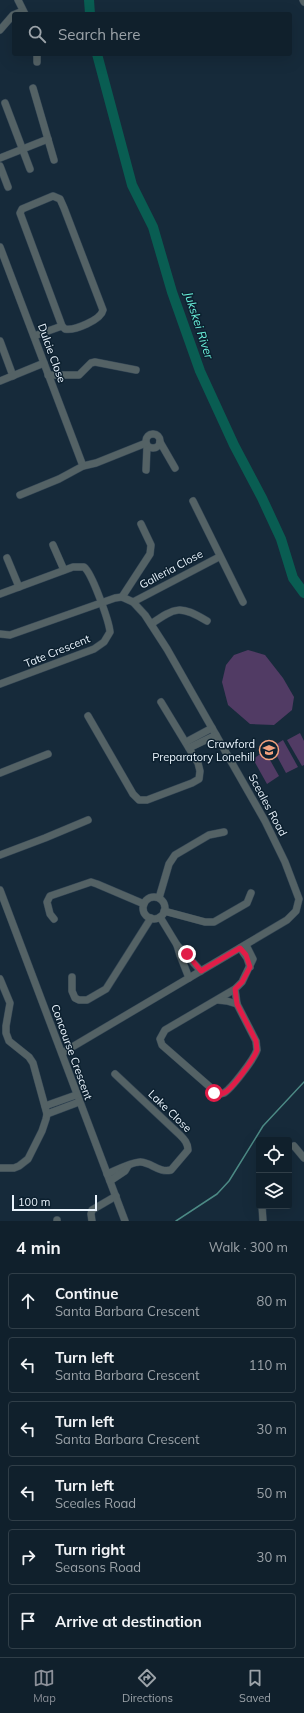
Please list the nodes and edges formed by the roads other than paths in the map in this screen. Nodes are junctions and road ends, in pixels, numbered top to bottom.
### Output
1 (18, 0) edge
2 (24, 12) edge
3 (12, 16) edge
4 (0, 30) edge
5 (33, 88) dead end
6 (5, 103) dead end
7 (48, 139) junction
8 (23, 149) junction
9 (0, 158) edge
10 (54, 160) dead end
11 (0, 166) edge
12 (30, 169) dead end
13 (8, 187) dead end
14 (0, 247) edge
15 (62, 326) junction
16 (34, 336) junction
17 (0, 341) edge
18 (44, 363) junction
19 (136, 370) dead end
20 (48, 375) junction
21 (13, 376) junction
22 (0, 381) edge
23 (160, 442) junction
24 (146, 445) junction
25 (83, 466) junction
26 (175, 468) dead end
27 (146, 470) dead end
28 (20, 495) dead end
29 (193, 501) dead end
30 (141, 524) dead end
31 (53, 545) dead end
32 (219, 557) junction
33 (7, 558) dead end
34 (64, 570) junction
35 (19, 587) junction
36 (0, 594) edge
37 (122, 597) junction
38 (133, 602) junction
39 (243, 602) dead end
40 (101, 603) junction
41 (207, 621) dead end
42 (151, 624) junction
43 (0, 634) edge
44 (0, 684) edge
45 (161, 702) dead end
46 (88, 716) dead end
47 (214, 732) junction
48 (187, 745) junction
49 (48, 754) dead end
50 (0, 773) edge
51 (88, 820) dead end
52 (224, 832) dead end
53 (0, 854) edge
54 (0, 890) edge
55 (251, 893) dead end
56 (159, 898) junction
57 (144, 904) junction
58 (162, 914) junction
59 (151, 918) junction
60 (54, 919) dead end
61 (177, 945) junction
62 (243, 947) junction
63 (201, 971) junction
64 (72, 977) dead end
65 (190, 978) junction
66 (0, 979) edge
67 (235, 989) junction
68 (218, 1000) junction
69 (237, 1004) junction
70 (62, 1053) junction
71 (115, 1074) dead end
72 (78, 1099) junction
73 (45, 1106) junction
74 (47, 1114) junction
75 (294, 1146) dead end
76 (304, 1158) edge
77 (0, 1168) edge
78 (108, 1177) junction
79 (116, 1196) junction
80 (262, 1209) edge
81 (92, 1221) edge
82 (125, 1221) edge
83 (263, 1221) edge

1 - 2 street
3 - 4 street
5 - 7 street
6 - 8 street
7 - 8 street
7 - 10 street
8 - 9 street
8 - 12 street
11 - 13 street
14 - 16 street, Dulcie Close
15 - 15 street
15 - 16 street
16 - 18 street, Dulcie Close
17 - 21 street
18 - 20 street, Dulcie Close
18 - 21 street
19 - 20 street
20 - 25 street, Dulcie Close
21 - 22 street
23 - 24 street
23 - 24 street
23 - 26 street
24 - 25 street
24 - 27 street
25 - 28 street
29 - 32 street, Galleria Close
30 - 37 street
31 - 34 street
32 - 38 street, Galleria Close
32 - 39 street, Galleria Close
33 - 35 street
34 - 35 street
34 - 40 street, Tate Crescent
35 - 36 street
37 - 38 street, Sceales Road
37 - 40 street
38 - 42 street, Sceales Road
40 - 43 street
40 - 44 street, Tate Crescent
41 - 42 street
42 - 47 street, Sceales Road
45 - 48 street
46 - 48 street
47 - 48 street
47 - 62 street, Sceales Road
49 - 50 street
51 - 53 street
52 - 56 street
54 - 70 street, Concourse Crescent
55 - 58 street
56 - 57 street
56 - 58 street
57 - 59 street
57 - 60 street
58 - 59 street
58 - 61 street
59 - 64 street
61 - 63 street
61 - 65 street
62 - 63 street, Sceales Road
62 - 67 street
63 - 65 street, Sceales Road
65 - 70 street, Sceales Road
66 - 73 street
67 - 68 street
67 - 69 street
68 - 69 street
68 - 69 street
70 - 72 street, Concourse Crescent
71 - 78 street, Lake Close
72 - 73 street
72 - 74 street
72 - 78 street, Concourse Crescent
73 - 74 street
74 - 77 street
75 - 76 street
78 - 79 street, Concourse Crescent
79 - 81 street
79 - 82 street, Concourse Crescent
80 - 83 street

